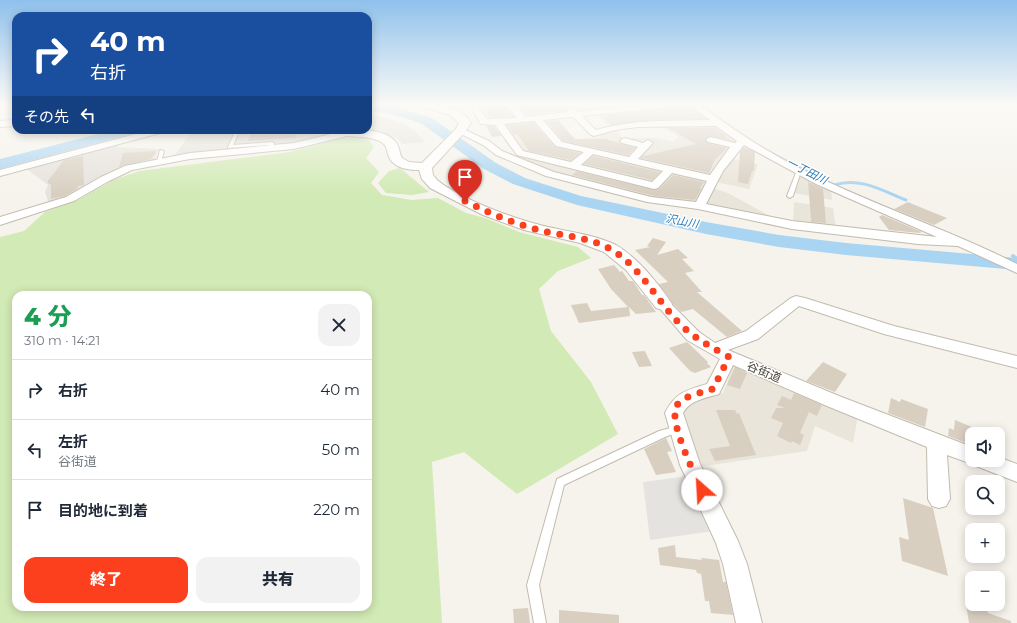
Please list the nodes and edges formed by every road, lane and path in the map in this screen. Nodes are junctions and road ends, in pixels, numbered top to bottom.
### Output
1 (146, 134) edge
2 (236, 134) edge
3 (338, 134) edge
4 (367, 134) edge
5 (456, 134) edge
6 (463, 134) edge
7 (505, 134) edge
8 (551, 134) edge
9 (731, 134) edge
10 (711, 140) dead end
11 (625, 141) dead end
12 (740, 143) junction
13 (271, 148) junction
14 (162, 150) dead end
15 (591, 151) junction
16 (517, 156) junction
17 (631, 160) junction
18 (159, 162) junction
19 (573, 166) junction
20 (425, 167) junction
21 (670, 169) junction
22 (799, 171) junction
23 (0, 173) edge
24 (713, 179) junction
25 (790, 196) dead end
26 (700, 206) junction
27 (0, 221) edge
28 (963, 242) junction
29 (1017, 269) edge
30 (663, 304) joint
31 (721, 353) junction
32 (1017, 362) edge
33 (678, 429) junction
34 (937, 442) junction
35 (965, 453) edge
36 (1001, 467) edge
37 (1017, 473) edge
38 (939, 499) dead end
39 (540, 623) edge
40 (749, 623) edge

1 - 23 street
2 - 13 lane
3 - 13 street
4 - 20 street
5 - 20 street
6 - 16 street
7 - 16 street
8 - 15 street
9 - 12 street
10 - 12 street
11 - 17 street
12 - 22 street
12 - 24 street
13 - 18 street
14 - 18 lane
15 - 17 street
15 - 19 street
16 - 19 street
16 - 26 street
17 - 21 street
18 - 27 street
19 - 21 street
20 - 30 street, 谷街道
21 - 24 street
22 - 25 lane
22 - 28 street
24 - 26 street
26 - 28 street
28 - 29 street
30 - 31 street, 谷街道
31 - 32 street
31 - 33 street
31 - 34 street, 谷街道
33 - 39 lane
33 - 40 street
34 - 35 street, 谷街道
34 - 38 street
36 - 37 street

